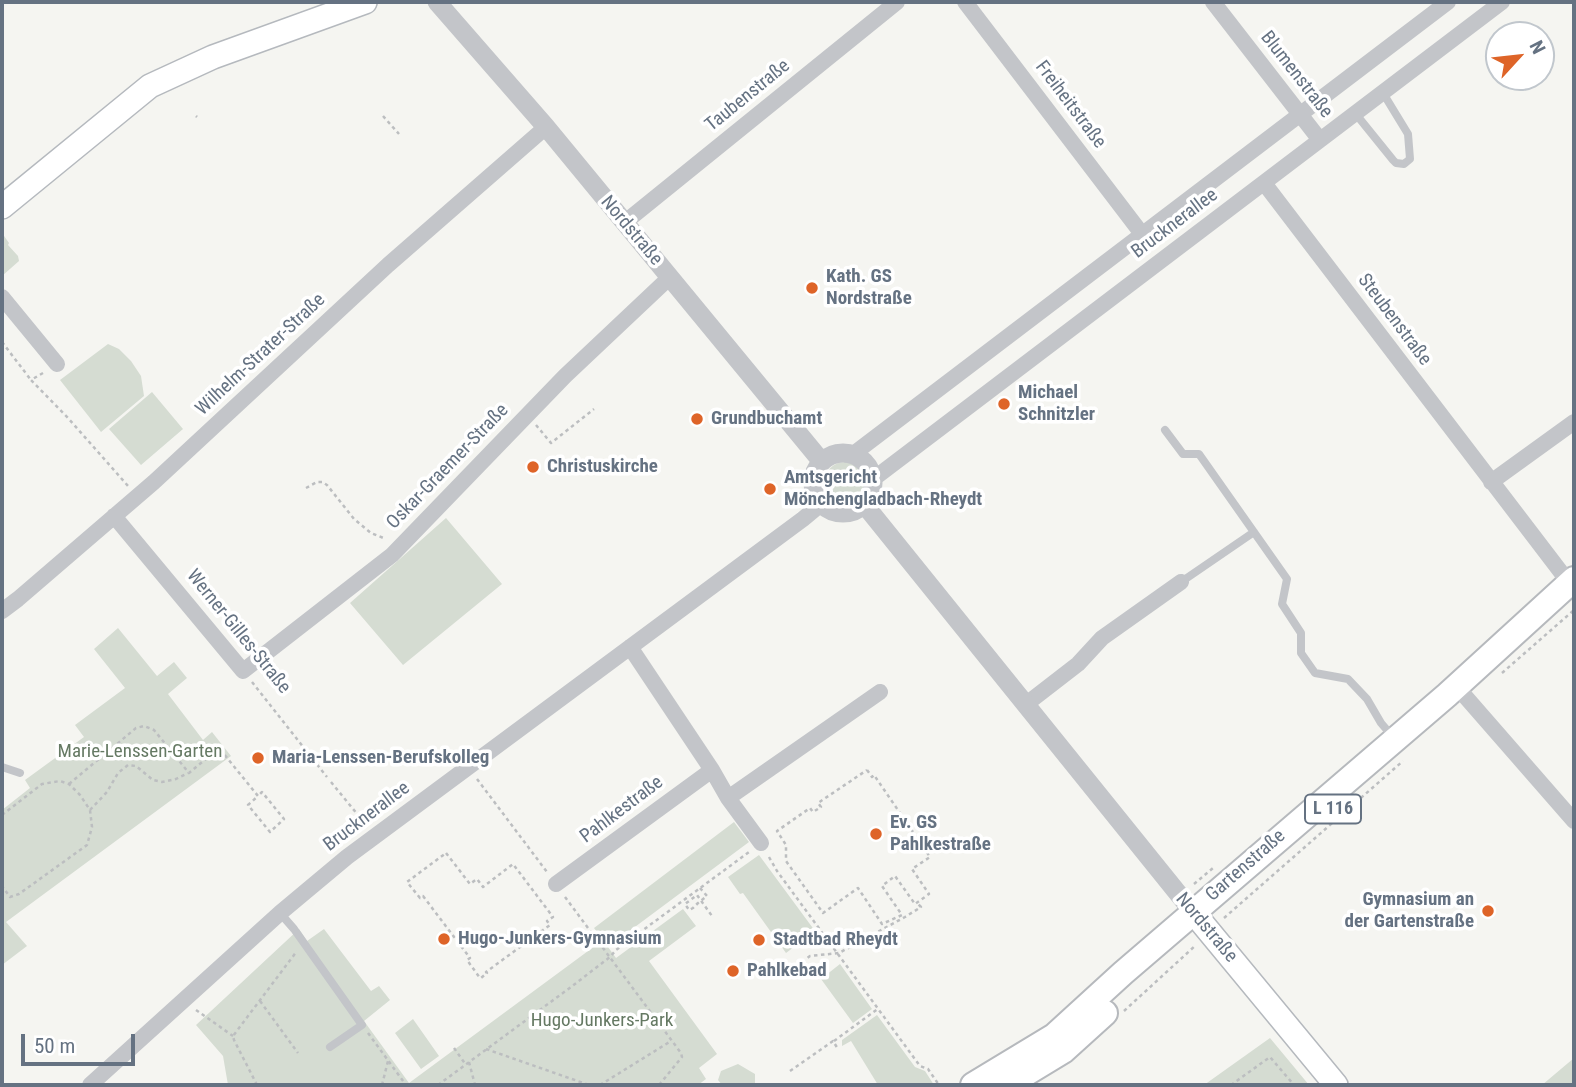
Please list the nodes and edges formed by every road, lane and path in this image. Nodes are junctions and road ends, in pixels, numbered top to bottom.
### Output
1 (365, 2) edge
2 (437, 2) edge
3 (897, 2) edge
4 (965, 2) edge
5 (1213, 2) edge
6 (1448, 2) edge
7 (1502, 2) edge
8 (1383, 93) junction
9 (1355, 113) junction
10 (1300, 114) junction
11 (383, 116) dead end
12 (546, 127) junction
13 (399, 134) dead end
14 (1320, 140) junction
15 (1264, 183) junction
16 (2, 207) edge
17 (624, 223) junction
18 (1142, 234) junction
19 (670, 277) junction
20 (2, 297) edge
21 (2, 342) edge
22 (57, 364) joint
23 (31, 380) junction
24 (594, 409) dead end
25 (528, 414) junction
26 (1574, 422) edge
27 (1165, 430) dead end
28 (852, 454) junction
29 (822, 462) junction
30 (873, 480) junction
31 (1491, 482) junction
32 (306, 488) dead end
33 (137, 497) junction
34 (821, 504) junction
35 (864, 504) junction
36 (114, 516) junction
37 (1254, 532) junction
38 (402, 545) junction
39 (1181, 582) joint
40 (1573, 587) edge
41 (1574, 610) edge
42 (2, 611) edge
43 (630, 647) junction
44 (243, 671) junction
45 (1500, 675) dead end
46 (880, 692) dead end
47 (1464, 695) junction
48 (1025, 705) junction
49 (1401, 749) junction
50 (2, 767) edge
51 (469, 768) junction
52 (712, 770) junction
53 (189, 773) junction
54 (20, 774) dead end
55 (327, 777) dead end
56 (331, 782) dead end
57 (69, 784) junction
58 (258, 796) junction
59 (728, 798) junction
60 (90, 810) junction
61 (2, 815) edge
62 (1574, 821) edge
63 (375, 836) junction
64 (761, 843) junction
65 (556, 884) junction
66 (2, 886) edge
67 (701, 888) junction
68 (538, 898) joint
69 (918, 902) junction
70 (280, 913) junction
71 (712, 916) dead end
72 (1202, 922) junction
73 (303, 942) junction
74 (839, 953) junction
75 (610, 957) junction
76 (802, 962) dead end
77 (184, 1000) junction
78 (260, 1001) junction
79 (879, 1008) junction
80 (1124, 1012) dead end
81 (362, 1024) junction
82 (233, 1036) junction
83 (672, 1041) junction
84 (833, 1041) junction
85 (330, 1047) dead end
86 (454, 1048) dead end
87 (486, 1049) junction
88 (838, 1049) dead end
89 (298, 1053) dead end
90 (388, 1060) junction
91 (467, 1063) junction
92 (790, 1071) dead end
93 (90, 1085) edge
94 (257, 1085) edge
95 (382, 1085) edge
96 (406, 1085) edge
97 (438, 1085) edge
98 (475, 1085) edge
99 (589, 1085) edge
100 (600, 1085) edge
101 (659, 1085) edge
102 (939, 1085) edge
103 (972, 1085) edge
104 (1007, 1085) edge
105 (1231, 1085) edge
106 (1294, 1085) edge
107 (1336, 1085) edge

1 - 16 main road
2 - 12 street, Nordstraße
3 - 17 street, Taubenstraße
4 - 18 street, Freiheitstraße
5 - 10 street, Blumenstraße
6 - 10 street, Brucknerallee
7 - 8 street, Brucknerallee
8 - 9 street, Brucknerallee
8 - 9 lane
9 - 14 street, Brucknerallee
10 - 14 street, Blumenstraße
10 - 18 street, Brucknerallee
11 - 13 path
12 - 17 street, Nordstraße
12 - 33 street, Wilhelm-Strater-Straße
14 - 15 street, Brucknerallee
15 - 30 street, Brucknerallee
15 - 31 street, Steubenstraße
17 - 19 street, Nordstraße
18 - 28 street, Brucknerallee
19 - 25 street, Oskar-Graemer-Straße
19 - 29 street, Nordstraße
20 - 22 street
21 - 23 path
22 - 23 path
23 - 33 path
24 - 25 path
25 - 38 street, Oskar-Graemer-Straße
26 - 31 street
27 - 37 lane
28 - 29 street
28 - 30 street
29 - 34 street
30 - 35 street
31 - 40 street, Steubenstraße
32 - 38 path
33 - 36 street, Wilhelm-Strater-Straße
34 - 35 street
34 - 43 street, Brucknerallee
35 - 48 street, Nordstraße
36 - 42 street, Wilhelm-Strater-Straße
36 - 44 street, Werner-Gilles-Straße
37 - 39 lane
37 - 49 lane
38 - 44 street, Oskar-Graemer-Straße
39 - 48 street
40 - 47 main road, Gartenstraße / L 116
40 - 49 main road, Gartenstraße / L 116
41 - 45 path
43 - 51 street, Brucknerallee
43 - 52 street
44 - 55 path, Werner-Gilles-Straße
46 - 59 street
47 - 62 street
47 - 72 main road, Gartenstraße / L 116
48 - 72 street, Nordstraße
49 - 72 main road, Gartenstraße / L 116
49 - 72 path
50 - 54 lane
51 - 63 street, Brucknerallee
51 - 65 path
52 - 59 street
52 - 65 street, Pahlkestraße
53 - 57 path
53 - 58 path
53 - 60 path
56 - 63 path
57 - 60 path
57 - 61 path
58 - 58 path
59 - 64 street
60 - 66 path
63 - 70 street, Brucknerallee
64 - 67 path
64 - 74 path
65 - 75 path
67 - 71 path
67 - 75 path
68 - 68 path
69 - 69 path
69 - 74 path
70 - 73 lane
70 - 77 street, Brucknerallee
72 - 80 path
72 - 103 main road, Gartenstraße / L 116
72 - 104 main road, Gartenstraße / L 116
72 - 107 main road, Nordstraße
73 - 78 path
73 - 81 lane
74 - 76 path
74 - 79 path
75 - 83 path
75 - 87 path
77 - 82 path
77 - 93 street, Brucknerallee
78 - 82 path
78 - 89 path
79 - 84 path
79 - 102 path
81 - 85 lane
81 - 90 path
82 - 94 path
83 - 100 path
83 - 101 path
84 - 88 path
84 - 92 path
86 - 91 path
87 - 91 path
87 - 99 path
90 - 95 path
90 - 96 path
91 - 97 path
91 - 98 path
105 - 106 path

